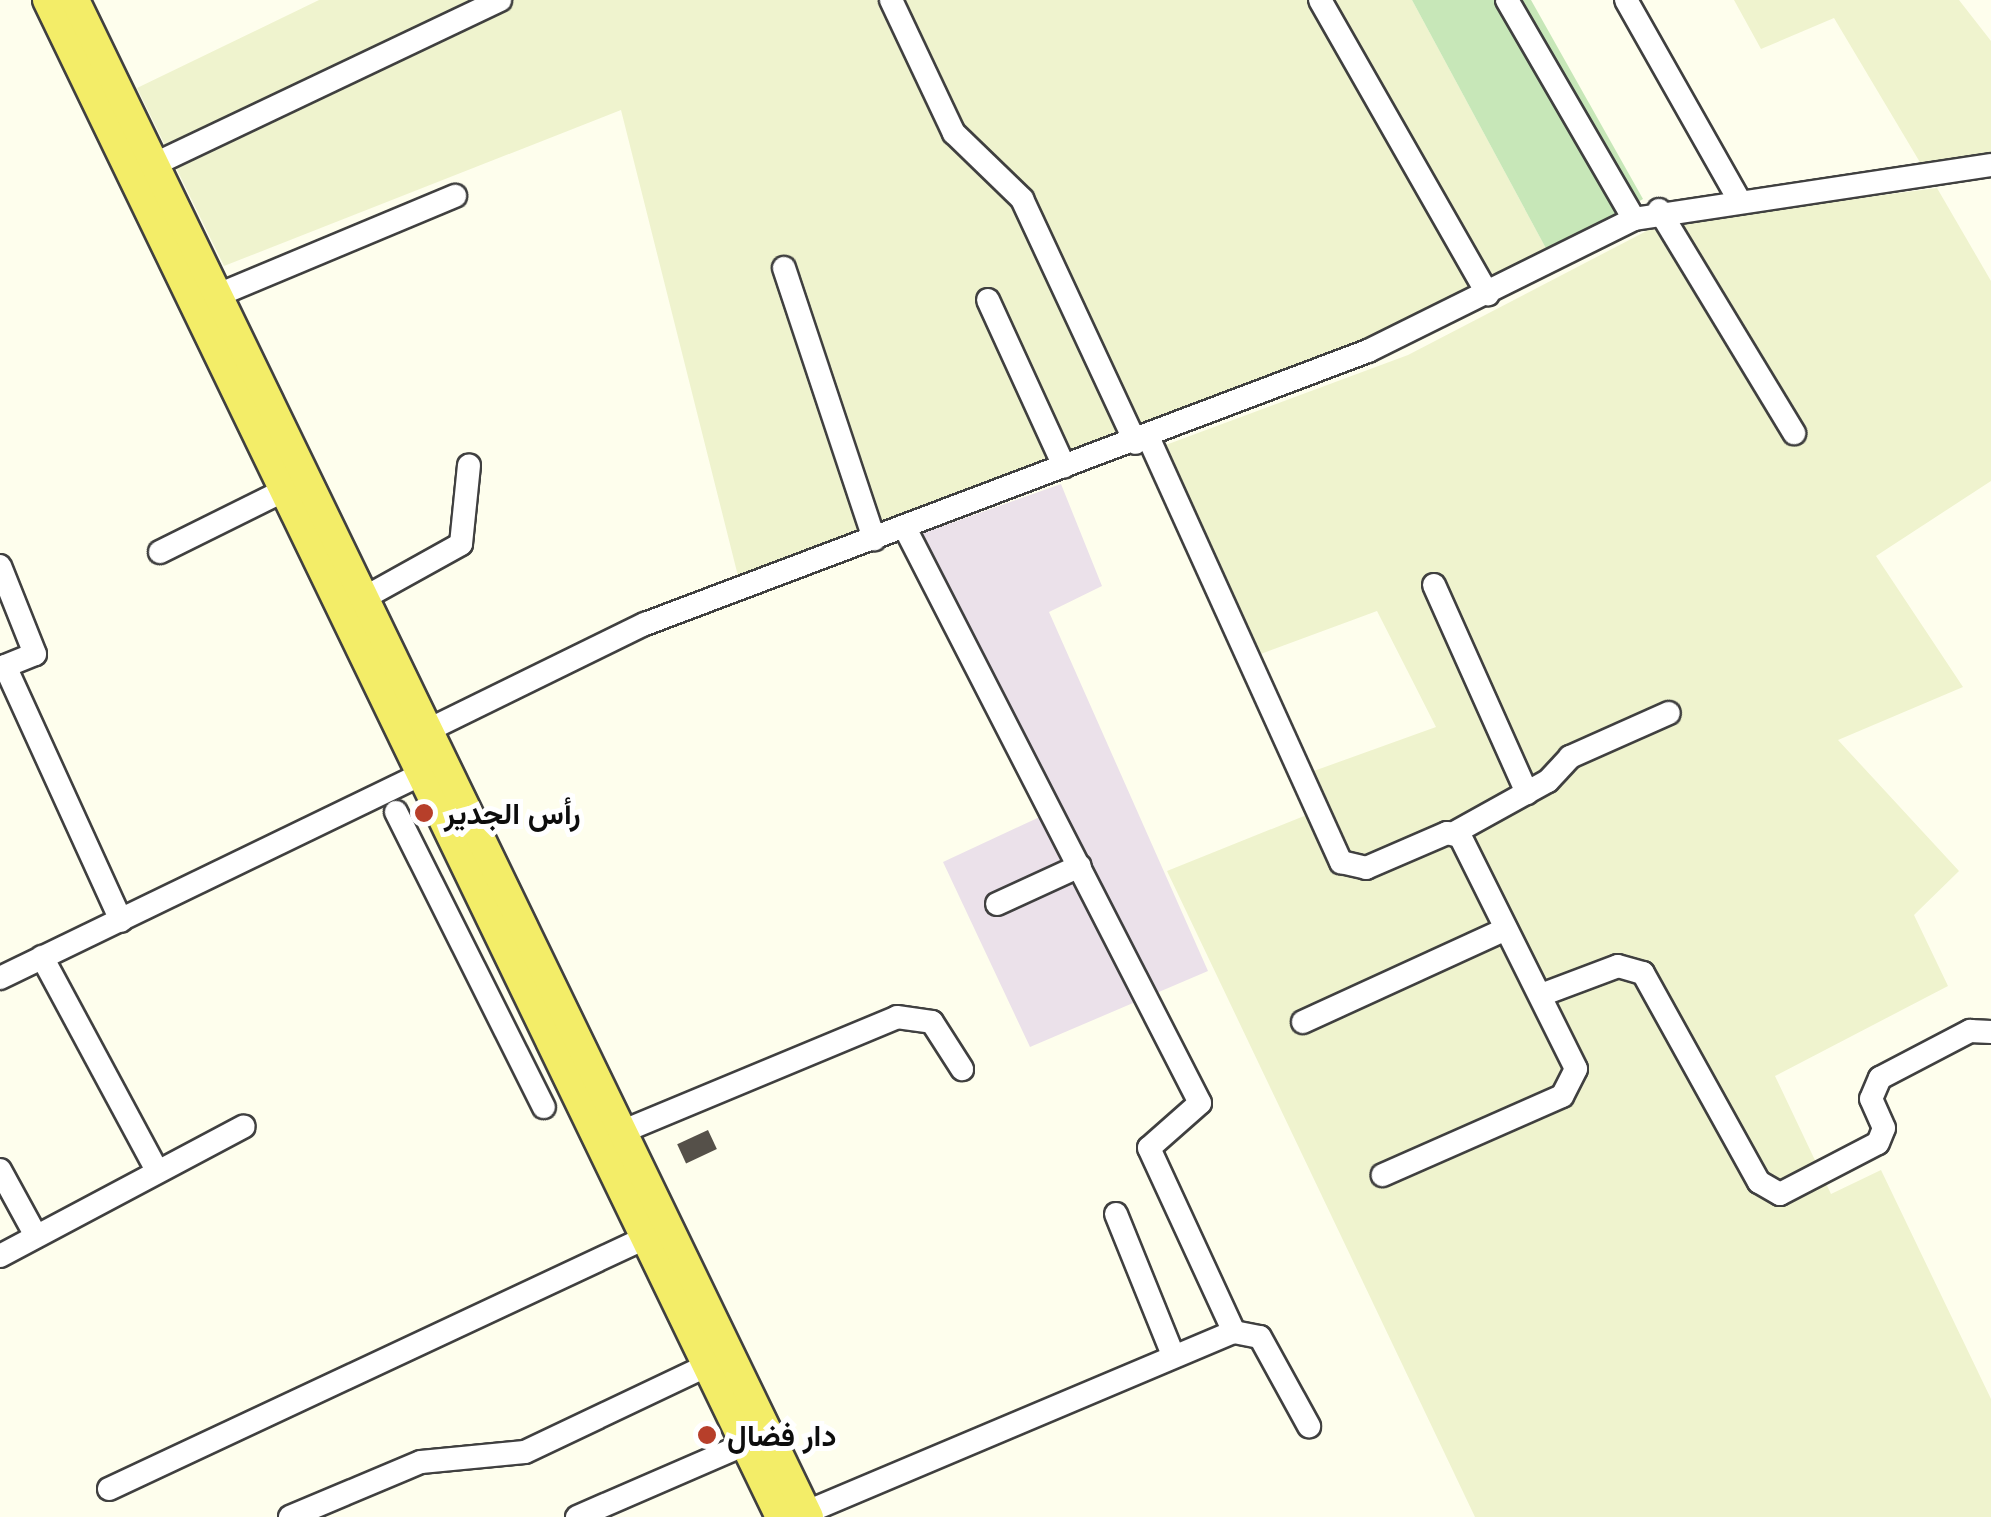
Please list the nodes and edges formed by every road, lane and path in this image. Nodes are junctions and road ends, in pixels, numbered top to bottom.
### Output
1 (47, 0) edge
2 (74, 0) edge
3 (500, 0) edge
4 (891, 0) edge
5 (1320, 0) edge
6 (1507, 0) edge
7 (1626, 0) edge
8 (155, 164) junction
9 (1991, 165) edge
10 (455, 196) dead end
11 (1738, 196) junction
12 (1659, 210) junction
13 (1634, 218) junction
14 (784, 268) dead end
15 (218, 294) junction
16 (1488, 294) junction
17 (988, 300) dead end
18 (1794, 433) dead end
19 (1143, 441) junction
20 (470, 464) dead end
21 (1064, 466) junction
22 (284, 490) junction
23 (905, 528) junction
24 (874, 539) junction
25 (160, 552) dead end
26 (0, 566) edge
27 (1434, 586) dead end
28 (364, 598) junction
29 (3, 667) edge
30 (1670, 712) dead end
31 (419, 734) junction
32 (436, 767) junction
33 (1527, 793) junction
34 (396, 812) dead end
35 (1454, 833) junction
36 (1080, 866) junction
37 (998, 904) dead end
38 (121, 922) junction
39 (1506, 930) junction
40 (42, 957) junction
41 (0, 978) edge
42 (1541, 995) junction
43 (1303, 1022) dead end
44 (1991, 1032) edge
45 (962, 1069) dead end
46 (544, 1107) dead end
47 (244, 1126) dead end
48 (619, 1133) junction
49 (156, 1169) junction
50 (0, 1170) edge
51 (1384, 1175) dead end
52 (1116, 1214) dead end
53 (36, 1236) junction
54 (644, 1238) junction
55 (0, 1256) edge
56 (1234, 1332) junction
57 (1174, 1355) junction
58 (708, 1365) junction
59 (1309, 1426) dead end
60 (746, 1444) junction
61 (109, 1489) dead end
62 (798, 1515) edge
63 (290, 1517) edge
64 (577, 1517) edge

1 - 22 main road
2 - 8 main road
3 - 8 street
4 - 19 street
5 - 16 street
6 - 13 street
7 - 11 street
8 - 15 main road
9 - 11 street
10 - 15 street
11 - 12 street
12 - 13 street
12 - 18 street
13 - 16 street
14 - 24 street
15 - 28 main road
16 - 19 street
17 - 21 street
19 - 21 street
19 - 35 street
20 - 28 street
21 - 23 street
22 - 25 street
22 - 31 main road
23 - 24 street
23 - 36 street
24 - 31 street
26 - 29 street
27 - 33 street
28 - 31 main road
29 - 38 street
30 - 33 street
31 - 32 main road
32 - 38 street
32 - 48 main road
32 - 54 main road
33 - 35 street
34 - 46 street
35 - 39 street
36 - 37 street
36 - 56 street
38 - 40 street
39 - 42 street
39 - 43 street
40 - 41 street
40 - 49 street
42 - 44 street
42 - 51 street
45 - 48 street
47 - 49 street
48 - 62 main road
49 - 53 street
50 - 53 street
52 - 57 street
53 - 55 street
54 - 58 main road
54 - 61 street
56 - 57 street
56 - 59 street
57 - 62 street
58 - 60 main road
58 - 63 street
60 - 62 main road
60 - 64 street

